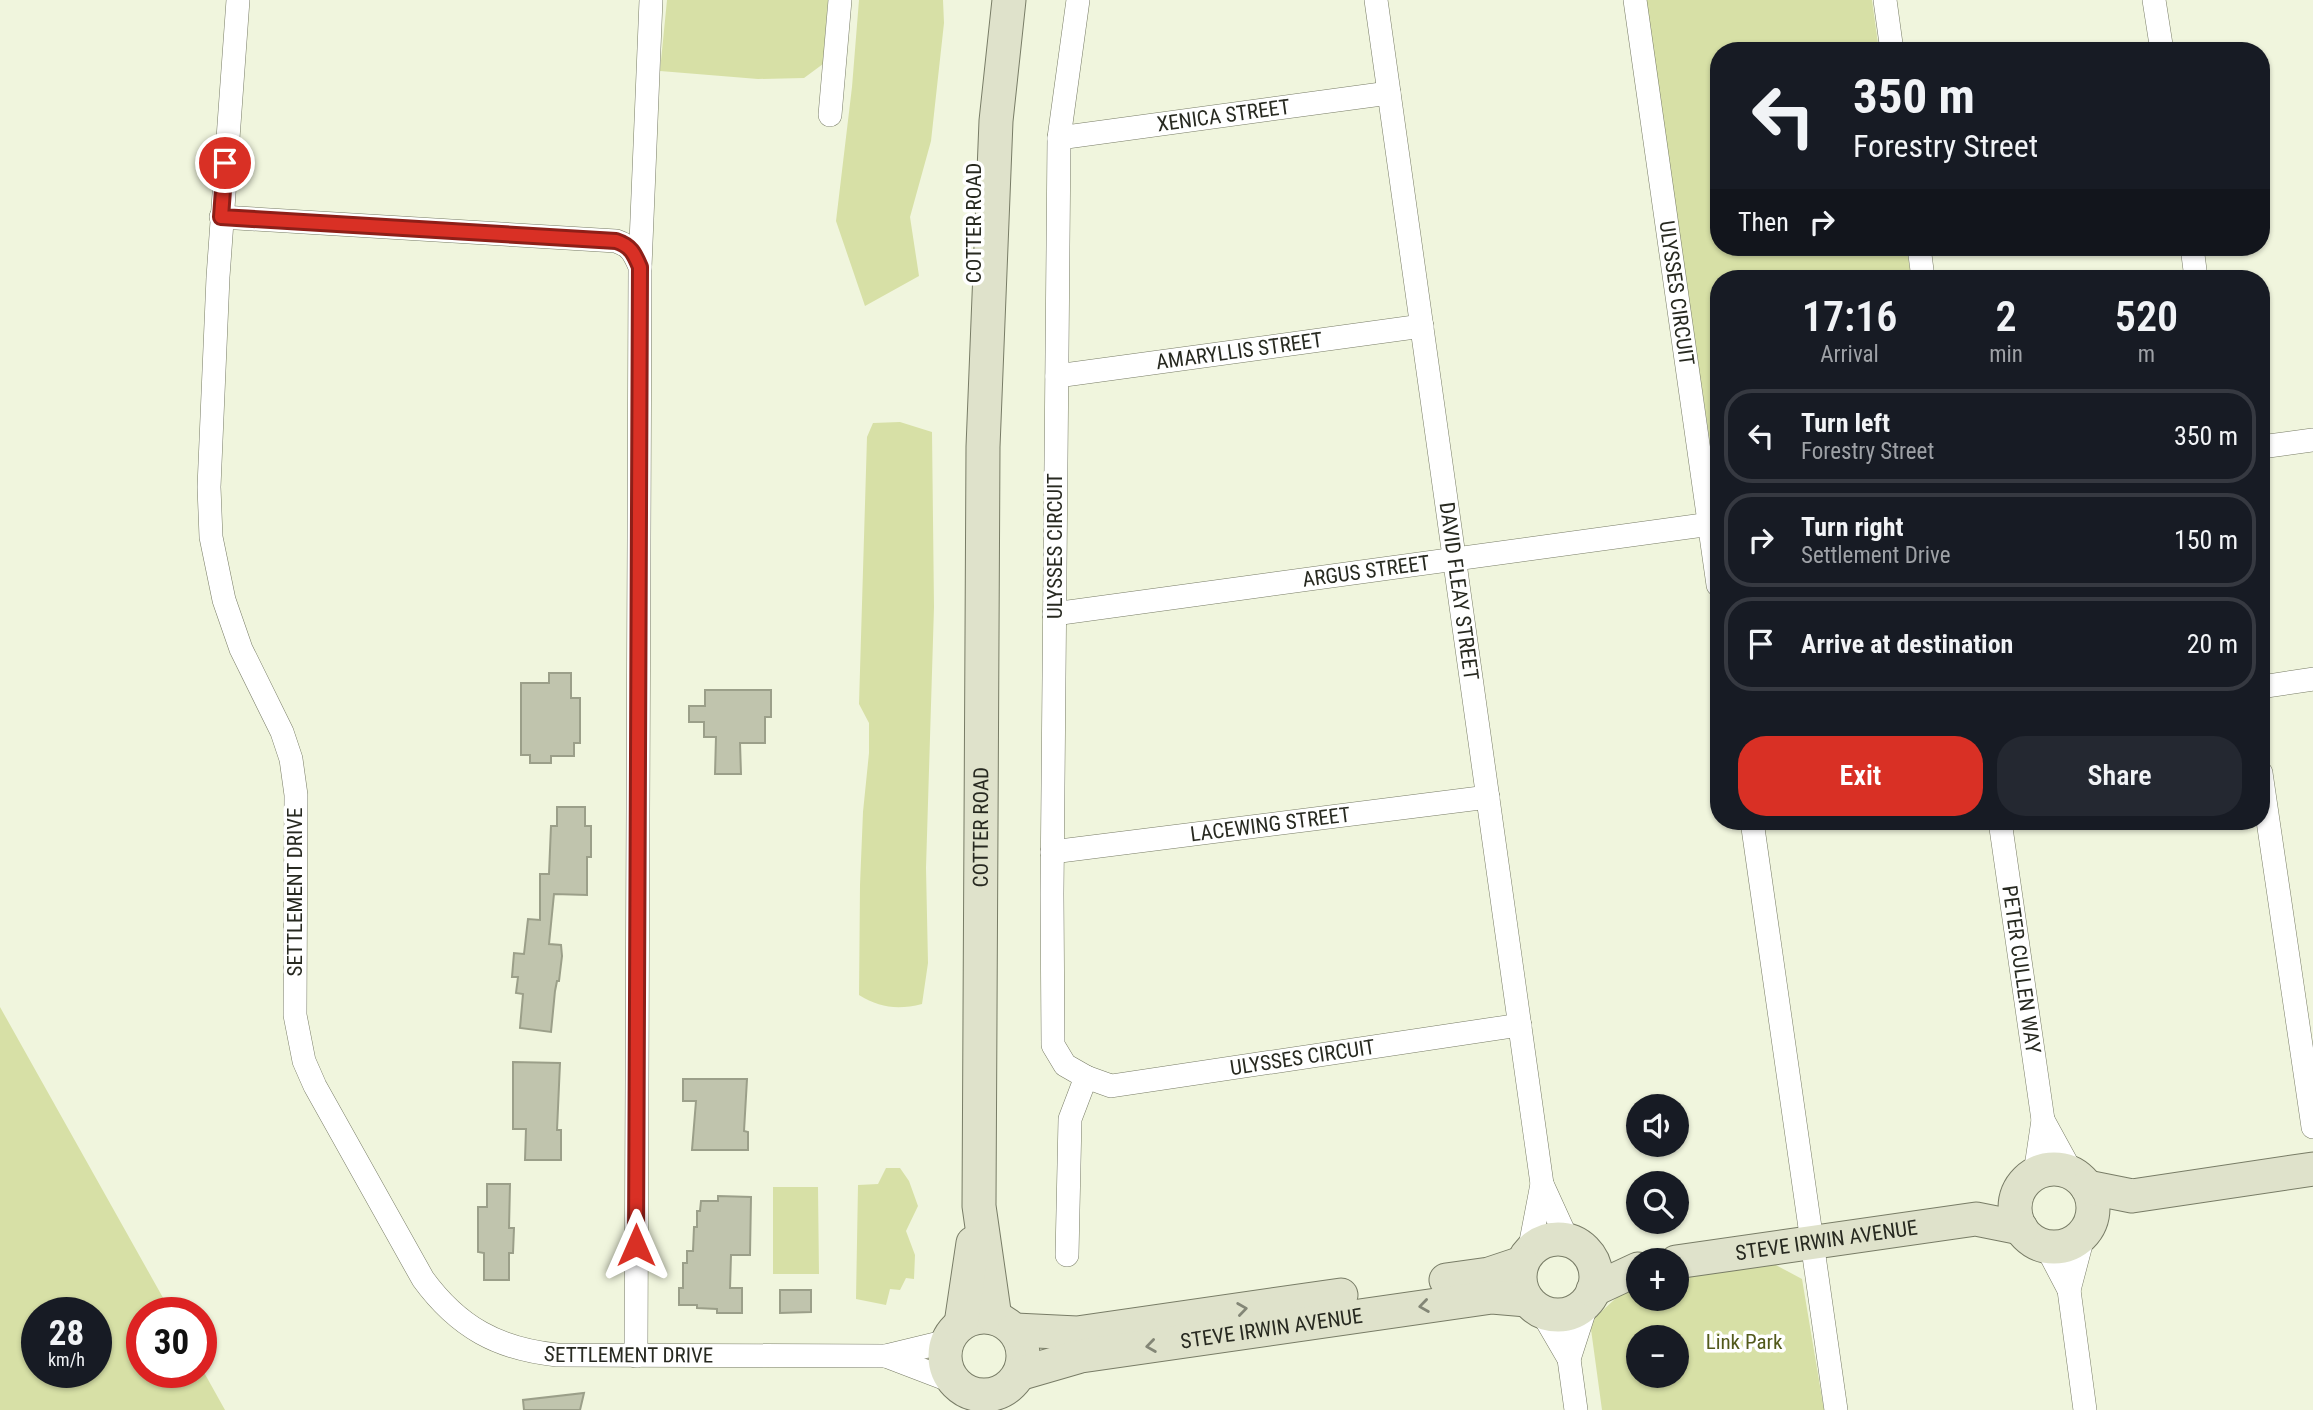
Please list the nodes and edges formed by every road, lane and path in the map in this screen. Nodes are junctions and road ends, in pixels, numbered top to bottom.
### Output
1 (238, 0) edge
2 (651, 0) edge
3 (840, 0) edge
4 (987, 0) edge
5 (1009, 0) edge
6 (1079, 0) edge
7 (1376, 0) edge
8 (1635, 0) edge
9 (1885, 0) edge
10 (2154, 0) edge
11 (1891, 42) edge
12 (2161, 42) edge
13 (1389, 93) junction
14 (830, 115) dead end
15 (1059, 138) junction
16 (221, 217) junction
17 (640, 267) junction
18 (1422, 326) junction
19 (1057, 376) junction
20 (2313, 440) edge
21 (2270, 446) edge
22 (983, 447) junction
23 (1710, 497) edge
24 (1710, 525) edge
25 (1455, 559) junction
26 (1054, 614) junction
27 (2313, 679) edge
28 (2270, 686) edge
29 (1488, 797) junction
30 (1753, 830) edge
31 (2001, 830) edge
32 (2269, 830) edge
33 (1052, 852) junction
34 (1520, 1025) junction
35 (1086, 1077) junction
36 (2043, 1120) junction
37 (2313, 1127) edge
38 (2313, 1169) edge
39 (2079, 1180) junction
40 (1542, 1184) junction
41 (2026, 1184) junction
42 (2132, 1196) junction
43 (979, 1206) junction
44 (1976, 1219) junction
45 (2087, 1228) junction
46 (2034, 1237) junction
47 (1812, 1242) junction
48 (1067, 1255) dead end
49 (1526, 1258) junction
50 (1689, 1260) edge
51 (1626, 1269) edge
52 (1585, 1273) junction
53 (2069, 1290) junction
54 (1534, 1305) junction
55 (1004, 1324) junction
56 (954, 1333) junction
57 (636, 1356) junction
58 (886, 1356) junction
59 (1569, 1359) junction
60 (988, 1393) edge
61 (1576, 1410) edge
62 (1836, 1410) edge
63 (2085, 1410) edge

1 - 16 street, SETTLEMENT DRIVE
2 - 17 street
3 - 14 street
4 - 22 street, COTTER ROAD
5 - 22 street, COTTER ROAD
6 - 15 street, ULYSSES CIRCUIT
7 - 13 street, DAVID FLEAY STREET
8 - 23 street, ULYSSES CIRCUIT
9 - 11 street
10 - 12 street
13 - 15 street, XENICA STREET
13 - 18 street, DAVID FLEAY STREET
15 - 19 street, ULYSSES CIRCUIT
16 - 17 street
16 - 57 street, SETTLEMENT DRIVE
17 - 57 street
18 - 19 street, AMARYLLIS STREET
18 - 25 street, DAVID FLEAY STREET
19 - 26 street, ULYSSES CIRCUIT
20 - 21 street
22 - 43 street, COTTER ROAD
24 - 25 street, ARGUS STREET
25 - 26 street, ARGUS STREET
25 - 29 street, DAVID FLEAY STREET
26 - 33 street, ULYSSES CIRCUIT
27 - 28 street
29 - 33 street, LACEWING STREET
29 - 34 street, DAVID FLEAY STREET
30 - 47 street
31 - 36 street, PETER CULLEN WAY
32 - 37 street
33 - 35 street, ULYSSES CIRCUIT
34 - 35 street, ULYSSES CIRCUIT
34 - 40 street, DAVID FLEAY STREET
35 - 48 street
36 - 39 street, PETER CULLEN WAY
36 - 41 street, PETER CULLEN WAY
38 - 42 street
39 - 41 street
39 - 42 street
39 - 45 street, PETER CULLEN WAY
40 - 49 street, DAVID FLEAY STREET
40 - 52 street, DAVID FLEAY STREET
41 - 44 street, STEVE IRWIN AVENUE
41 - 46 street, PETER CULLEN WAY
42 - 45 street
43 - 55 street, COTTER ROAD
43 - 56 street, COTTER ROAD
44 - 46 street, STEVE IRWIN AVENUE
44 - 47 street, STEVE IRWIN AVENUE
45 - 46 street
45 - 53 street, PETER CULLEN WAY
46 - 53 street, PETER CULLEN WAY
47 - 50 street, STEVE IRWIN AVENUE
47 - 62 street
49 - 52 street
49 - 54 street
55 -> 49 street, STEVE IRWIN AVENUE
51 - 52 street
52 - 54 street
52 - 59 street
53 - 63 street, PETER CULLEN WAY
54 - 59 street
54 -> 60 street, STEVE IRWIN AVENUE
55 - 56 street
55 - 60 street
56 - 58 street, SETTLEMENT DRIVE
56 - 60 street
57 - 58 street, SETTLEMENT DRIVE
58 - 60 street, SETTLEMENT DRIVE
59 - 61 street

